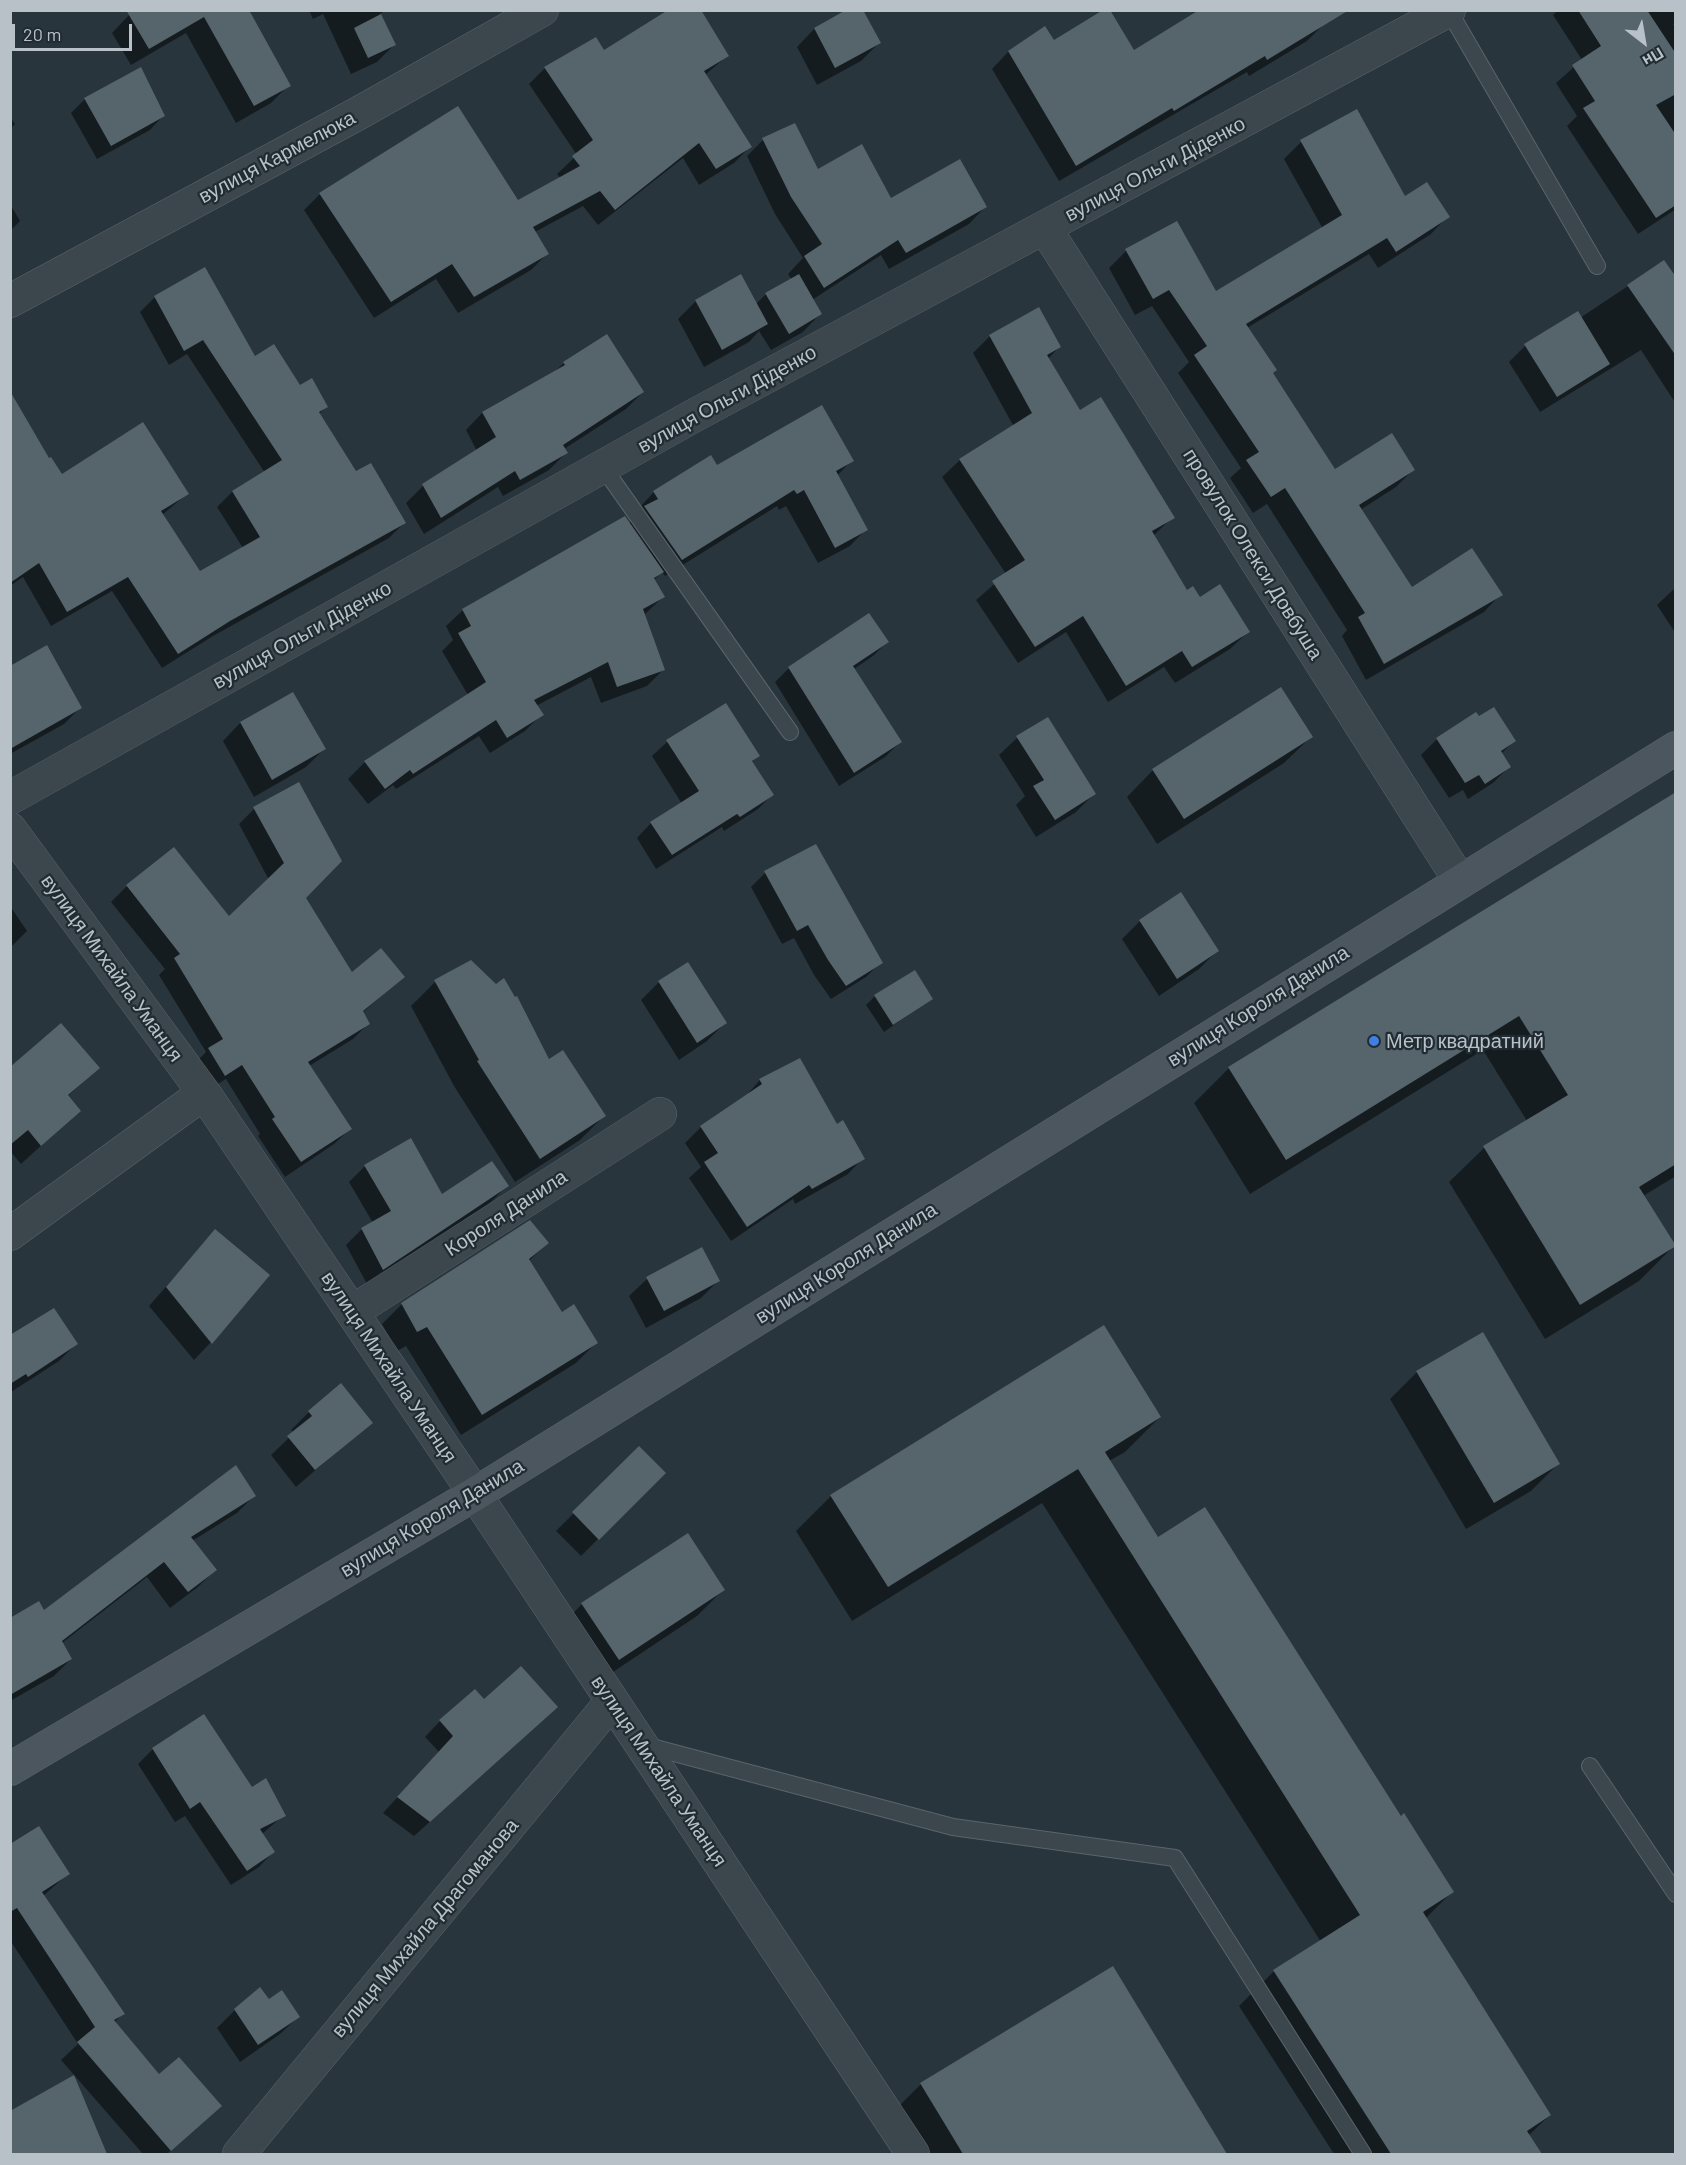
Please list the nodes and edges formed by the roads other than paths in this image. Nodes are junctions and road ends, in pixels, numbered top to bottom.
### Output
1 (542, 10) edge
2 (1449, 10) edge
3 (1045, 228) junction
4 (1597, 266) dead end
5 (10, 301) edge
6 (603, 467) junction
7 (790, 732) dead end
8 (1676, 747) edge
9 (10, 798) edge
10 (10, 829) edge
11 (1460, 881) junction
12 (204, 1093) junction
13 (660, 1114) dead end
14 (10, 1234) edge
15 (352, 1312) junction
16 (475, 1494) junction
17 (612, 1701) junction
18 (640, 1744) junction
19 (1590, 1766) dead end
20 (10, 1769) edge
21 (1676, 1894) edge
22 (239, 2154) edge
23 (913, 2154) edge
24 (1363, 2154) edge

1 - 5 street, вулиця Кармелюка
2 - 3 street, вулиця Ольги Діденко
2 - 4 lane
3 - 6 street, вулиця Ольги Діденко
3 - 11 street, провулок Олекси Довбуша
6 - 7 lane
6 - 9 street, вулиця Ольги Діденко
8 - 11 main road, вулиця Короля Данила
10 - 12 street, вулиця Михайла Уманця
11 - 16 main road, вулиця Короля Данила
12 - 14 street
12 - 15 street, вулиця Михайла Уманця
13 - 15 street, Короля Данила
15 - 16 street, вулиця Михайла Уманця
16 - 17 street, вулиця Михайла Уманця
16 - 20 main road, вулиця Короля Данила
17 - 18 street, вулиця Михайла Уманця
17 - 22 street, вулиця Михайла Драгоманова
18 - 23 street, вулиця Михайла Уманця
18 - 24 lane
19 - 21 lane

